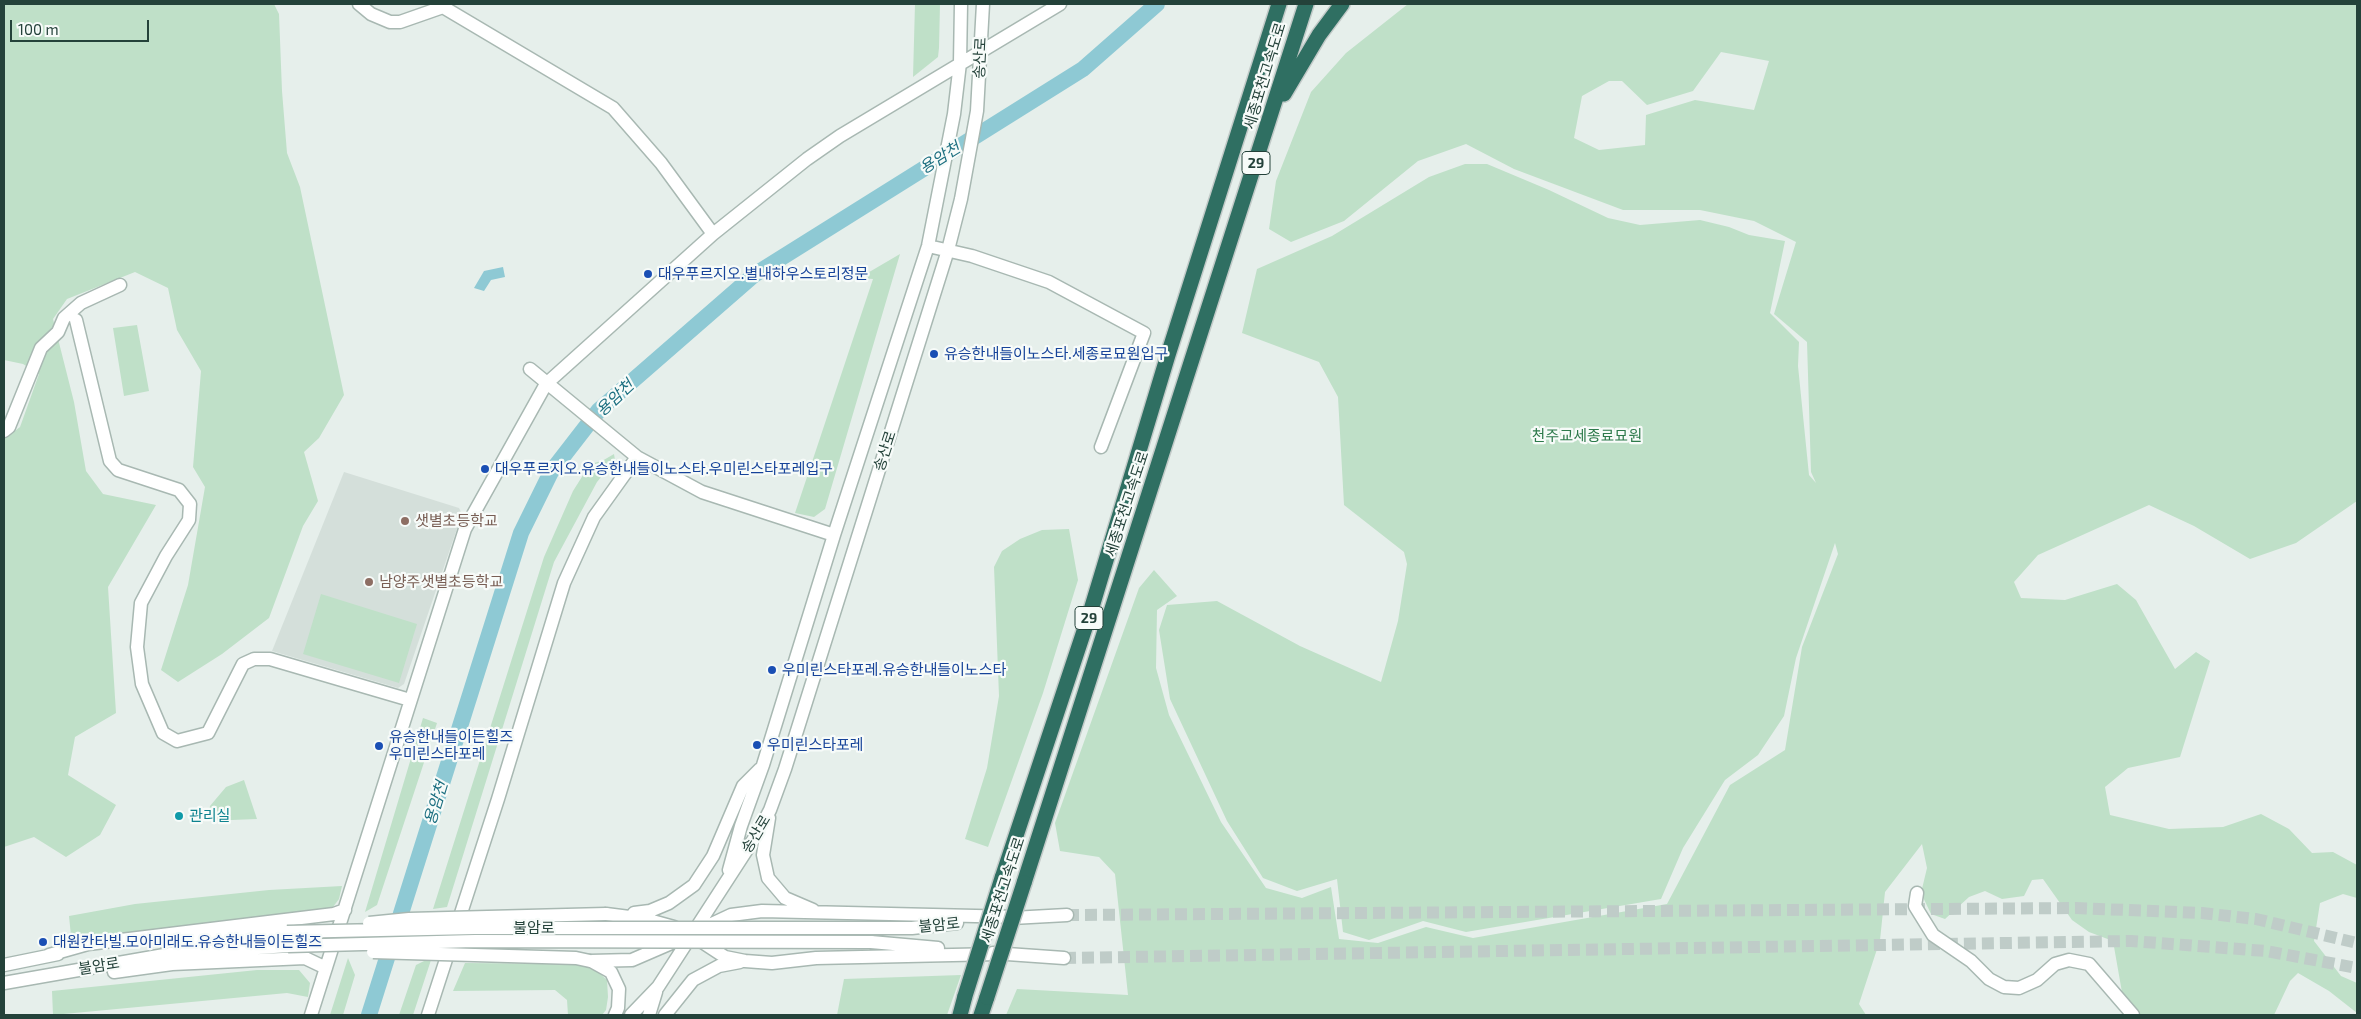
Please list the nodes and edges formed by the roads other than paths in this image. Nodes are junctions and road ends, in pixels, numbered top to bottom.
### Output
1 (359, 4) edge
2 (961, 4) edge
3 (983, 4) edge
4 (1060, 4) edge
5 (1279, 4) edge
6 (1306, 4) edge
7 (1342, 4) edge
8 (980, 50) junction
9 (960, 63) junction
10 (1271, 117) junction
11 (713, 234) junction
12 (928, 246) junction
13 (948, 250) junction
14 (120, 285) dead end
15 (76, 320) dead end
16 (530, 369) dead end
17 (546, 384) junction
18 (4, 431) edge
19 (1101, 447) dead end
20 (637, 457) junction
21 (834, 535) junction
22 (410, 700) junction
23 (763, 765) junction
24 (770, 810) junction
25 (727, 880) junction
26 (1917, 893) dead end
27 (345, 910) junction
28 (824, 914) junction
29 (624, 915) junction
30 (1067, 915) tunnel mouth
31 (1018, 917) junction
32 (287, 932) junction
33 (692, 934) junction
34 (288, 946) junction
35 (998, 954) junction
36 (50, 955) junction
37 (1064, 958) tunnel mouth
38 (590, 960) junction
39 (745, 961) junction
40 (4, 965) edge
41 (326, 968) junction
42 (52, 974) junction
43 (4, 983) edge
44 (658, 987) junction
45 (311, 1015) edge
46 (428, 1015) edge
47 (615, 1015) edge
48 (631, 1015) edge
49 (649, 1015) edge
50 (665, 1015) edge
51 (960, 1015) edge
52 (981, 1015) edge
53 (2133, 1015) edge

1 - 11 street
2 - 9 street, 송산로
3 - 8 street, 송산로
4 - 8 street
5 - 51 highway, 세종포천고속도로 / 29, bridge
6 - 10 highway, 세종포천고속도로 / 29
7 - 10 highway
8 - 9 street
8 - 13 street, 송산로
9 - 11 street
9 - 12 street, 송산로
10 - 52 highway, 세종포천고속도로 / 29, bridge
11 - 17 street
12 - 13 street
12 - 21 street, 송산로
13 - 19 street
13 - 24 street, 송산로
14 - 18 street
15 - 22 street
16 - 17 street
17 - 20 street
17 - 22 street
20 - 21 street
20 - 46 street
21 - 23 street, 송산로
22 - 27 street
23 - 25 street, 송산로
23 - 29 street
24 - 25 street, 송산로
24 - 28 street
25 - 33 street, 송산로
26 - 53 street
27 - 36 street
27 - 41 street
28 - 31 street
28 - 33 street
29 - 32 street, bridge
29 - 33 street
30 - 31 street, 불암로
31 - 32 street, 불암로, bridge
32 - 36 street, 불암로
33 - 38 street
33 - 39 street
33 - 44 street, 송산로
34 - 35 street, 불암로, bridge
34 - 38 street, bridge
34 - 42 street, 불암로
35 - 37 street, 불암로
35 - 39 street
36 - 40 street, 불암로
38 - 47 street
39 - 50 street
41 - 42 street
41 - 45 street
42 - 43 street, 불암로
44 - 48 street, 송산로
44 - 49 street, 송산로

